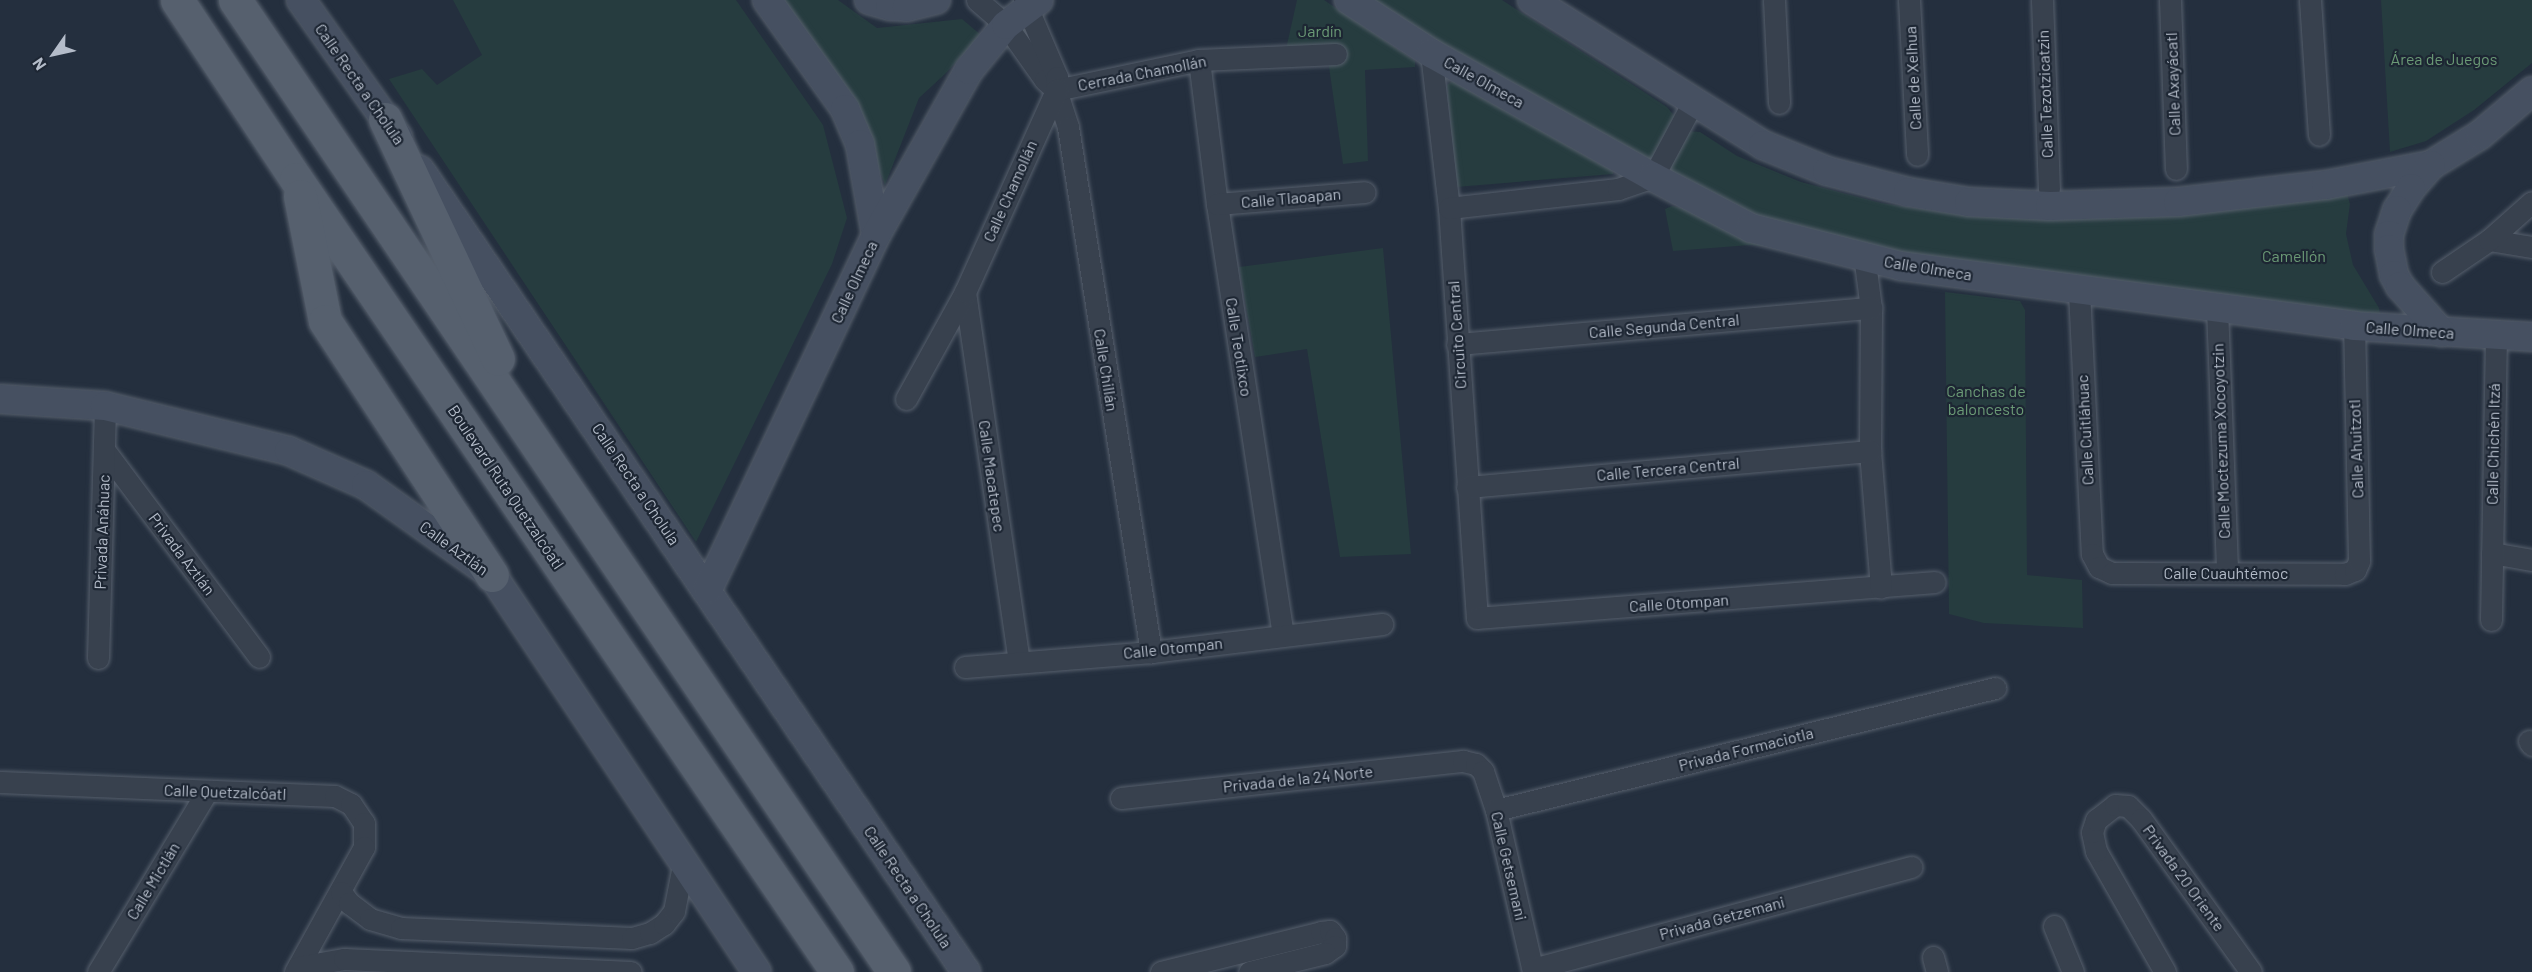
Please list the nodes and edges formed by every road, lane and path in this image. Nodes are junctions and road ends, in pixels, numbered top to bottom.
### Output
1 (177, 0) edge
2 (235, 0) edge
3 (302, 0) edge
4 (767, 0) edge
5 (868, 0) edge
6 (936, 0) edge
7 (977, 0) edge
8 (1348, 0) edge
9 (1532, 0) edge
10 (1774, 0) edge
11 (1909, 0) edge
12 (2042, 0) edge
13 (2170, 0) edge
14 (2310, 0) edge
15 (1024, 8) edge
16 (1431, 53) junction
17 (1336, 54) dead end
18 (1199, 60) junction
19 (1056, 90) junction
20 (2532, 91) edge
21 (1693, 102) junction
22 (1779, 103) dead end
23 (385, 119) junction
24 (2319, 135) dead end
25 (1917, 155) dead end
26 (2431, 165) junction
27 (2176, 169) dead end
28 (1653, 177) junction
29 (296, 179) junction
30 (2049, 189) dead end
31 (1365, 192) dead end
32 (2532, 202) edge
33 (1217, 204) junction
34 (1449, 208) junction
35 (876, 235) junction
36 (2489, 240) junction
37 (2532, 247) edge
38 (1864, 255) junction
39 (2442, 272) dead end
40 (2079, 291) junction
41 (965, 292) junction
42 (1871, 308) junction
43 (2217, 308) junction
44 (2354, 326) junction
45 (2441, 332) junction
46 (2496, 335) junction
47 (2532, 337) edge
48 (1456, 344) junction
49 (0, 399) edge
50 (906, 399) dead end
51 (105, 406) junction
52 (540, 450) junction
53 (1870, 451) junction
54 (105, 452) junction
55 (1467, 487) junction
56 (2492, 553) junction
57 (2532, 560) edge
58 (2099, 567) joint
59 (2355, 570) joint
60 (2227, 573) junction
61 (492, 575) junction
62 (1935, 582) dead end
63 (1881, 588) junction
64 (708, 589) junction
65 (1477, 618) joint
66 (2491, 620) dead end
67 (1382, 624) dead end
68 (1283, 634) junction
69 (1151, 652) junction
70 (260, 657) dead end
71 (98, 658) dead end
72 (1019, 661) junction
73 (965, 667) dead end
74 (1995, 688) dead end
75 (1476, 764) joint
76 (3, 787) edge
77 (207, 791) junction
78 (1121, 798) dead end
79 (1496, 810) junction
80 (684, 860) junction
81 (1911, 867) dead end
82 (341, 892) junction
83 (2054, 926) dead end
84 (414, 930) junction
85 (412, 963) junction
86 (297, 970) edge
87 (1533, 970) edge
88 (98, 972) edge
89 (631, 972) edge
90 (757, 972) edge
91 (837, 972) edge
92 (894, 972) edge
93 (966, 972) edge
94 (1161, 972) edge
95 (1249, 972) edge
96 (2073, 972) edge
97 (2165, 972) edge
98 (2251, 972) edge

1 - 29 main road, Boulevard Ruta Quetzalcóatl
2 - 52 main road
3 - 23 street, Calle Recta a Cholula
4 - 35 street
5 - 6 street
7 - 15 street, Calle Chillán
8 - 16 street, Calle Olmeca
9 - 21 street
10 - 22 street
11 - 25 street, Calle de Xelhua
12 - 30 street, Calle Tezotzicatzin
13 - 27 street, Calle Axayácatl
14 - 24 street
15 - 19 street, Calle Chillán
15 - 35 street, Calle Olmeca
16 - 28 street, Calle Olmeca
16 - 34 street, Circuito Central
17 - 18 street, Cerrada Chamollán
18 - 19 street, Cerrada Chamollán
18 - 33 street, Calle Teotlixco
19 - 41 street, Calle Chamollán
19 - 69 street, Calle Chillán
20 - 26 street
21 - 26 street
21 - 28 street
23 - 52 main road
23 - 64 street, Calle Recta a Cholula
26 - 45 street
28 - 34 street
28 - 38 street, Calle Olmeca
29 - 61 main road
29 - 91 main road, Boulevard Ruta Quetzalcóatl
31 - 33 street, Calle Tlaoapan
32 - 36 street
33 - 68 street, Calle Teotlixco
34 - 48 street, Circuito Central
35 - 64 street, Calle Olmeca
36 - 37 street
36 - 39 street
38 - 40 street, Calle Olmeca
38 - 42 street
40 - 43 street, Calle Olmeca
40 - 58 street, Calle Cuitláhuac
41 - 50 street, Calle Chamollán
41 - 72 street, Calle Macatepec
42 - 48 street, Calle Segunda Central
42 - 53 street
43 - 44 street, Calle Olmeca
43 - 60 street, Calle Moctezuma Xocoyotzin
44 - 45 street, Calle Olmeca
44 - 59 street, Calle Ahuitzotl
45 - 46 street, Calle Olmeca
46 - 47 street, Calle Olmeca
46 - 56 street, Calle Chichén Itzá
48 - 55 street, Circuito Central
49 - 51 street, Calle Aztlán
51 - 54 street, Privada Anáhuac
51 - 61 street, Calle Aztlán
52 - 92 main road
53 - 55 street, Calle Tercera Central
53 - 63 street
54 - 70 street, Privada Aztlán
54 - 71 street, Privada Anáhuac
55 - 65 street, Circuito Central
56 - 57 street
56 - 66 street, Calle Chichén Itzá
58 - 60 street, Calle Cuauhtémoc
59 - 60 street, Calle Cuauhtémoc
61 - 80 street, Calle Aztlán
62 - 63 street, Calle Otompan
63 - 65 street, Calle Otompan
64 - 93 street, Calle Recta a Cholula
67 - 68 street, Calle Otompan
68 - 69 street, Calle Otompan
69 - 72 street, Calle Otompan
72 - 73 street, Calle Otompan
74 - 79 street, Privada Formaciotla
75 - 78 street, Privada de la 24 Norte
75 - 79 street, Calle Getsemani
76 - 77 street, Calle Quetzalcóatl
77 - 82 street, Calle Quetzalcóatl
77 - 88 street, Calle Mictlán
79 - 87 street, Calle Getsemani
80 - 84 street
80 - 90 street, Calle Aztlán
81 - 87 street, Privada Getzemani
82 - 84 street
82 - 86 street, Calle Quetzalcóatl
83 - 96 street
84 - 85 street
85 - 86 street, Calle Quetzalcóatl
85 - 89 street, Calle Quetzalcóatl
94 - 95 street
97 - 98 street, Privada 20 Oriente

